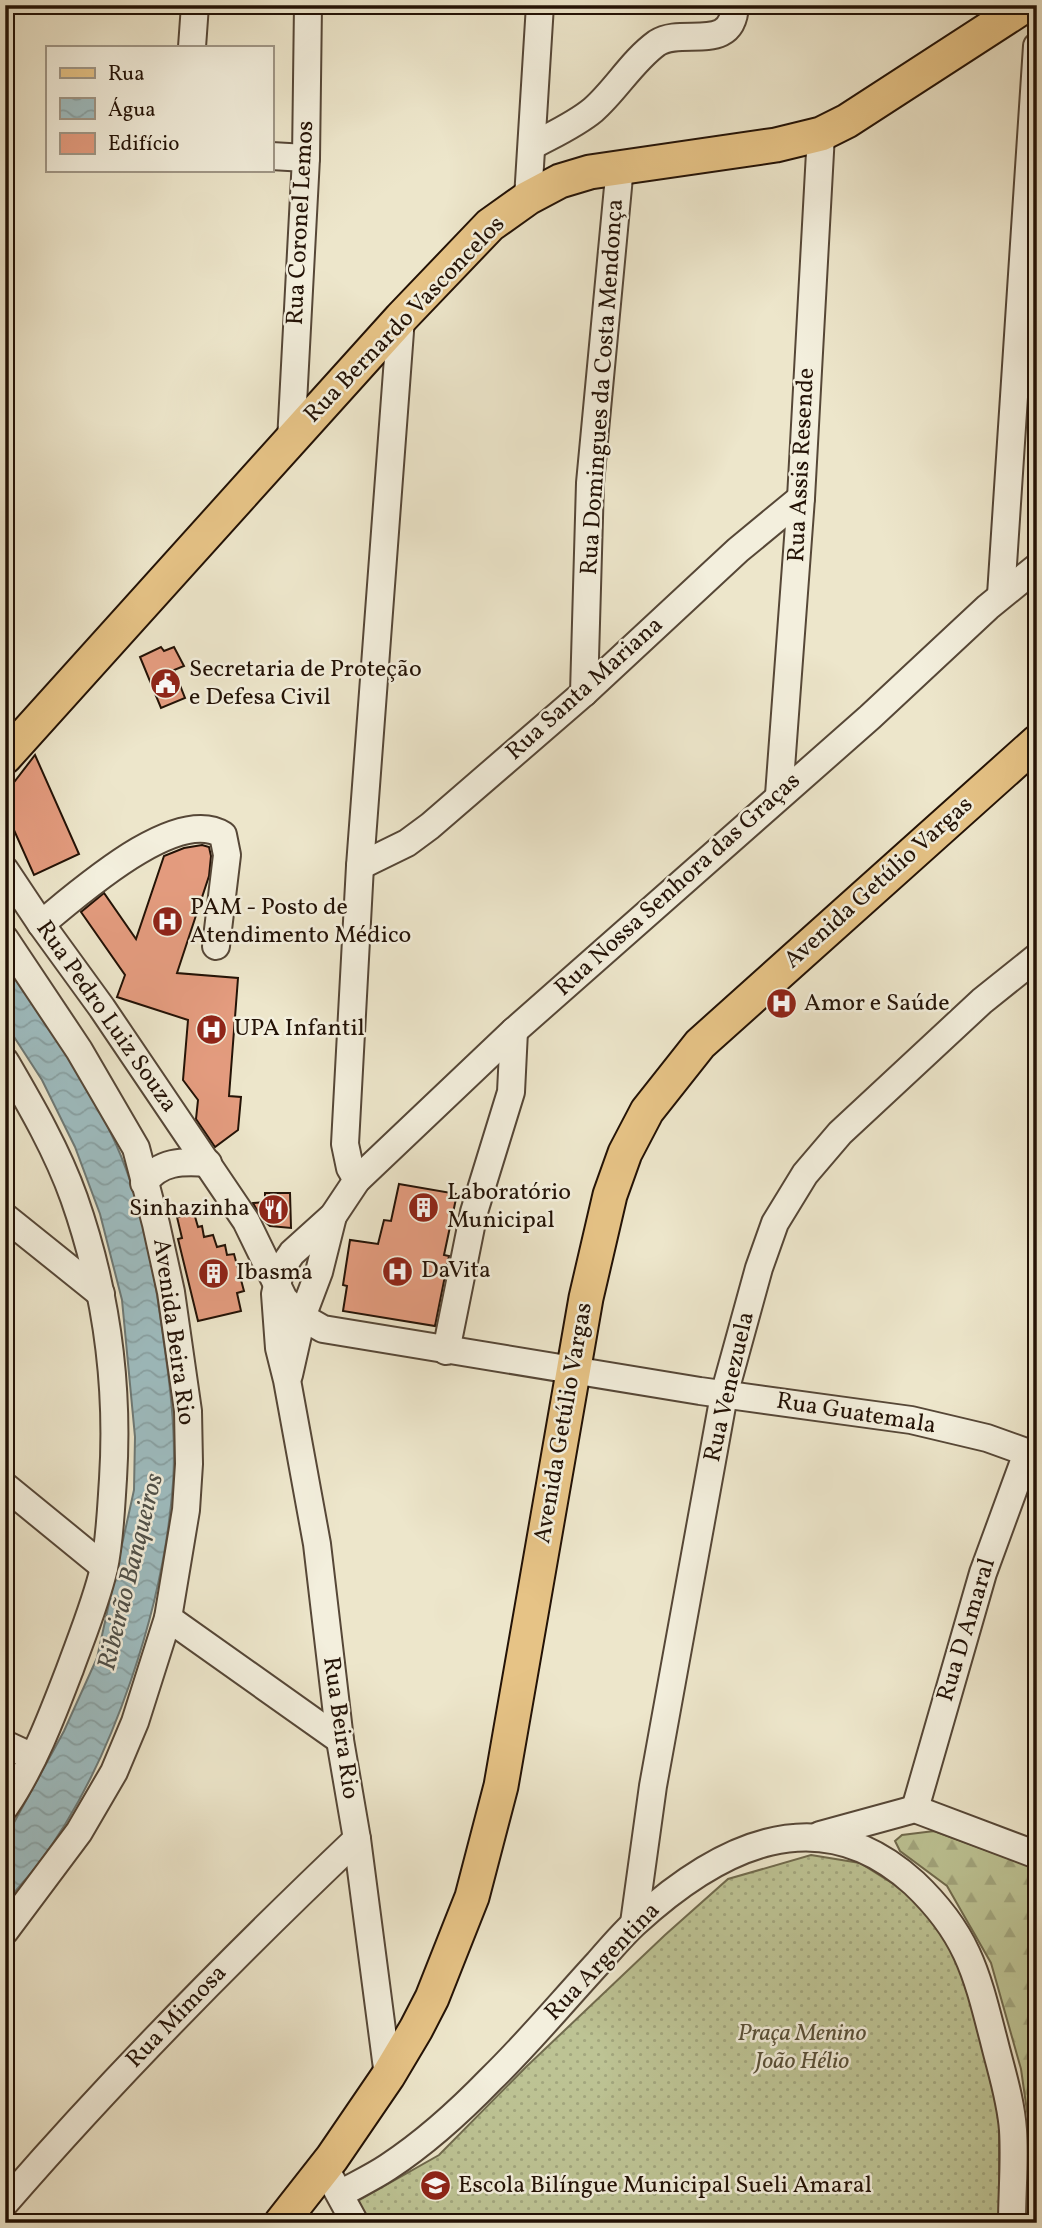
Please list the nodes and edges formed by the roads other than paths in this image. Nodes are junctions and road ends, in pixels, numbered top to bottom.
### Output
1 (195, 5) edge
2 (308, 5) edge
3 (540, 5) edge
4 (735, 5) edge
5 (1026, 5) edge
6 (192, 46) edge
7 (1037, 46) edge
8 (821, 134) junction
9 (531, 146) junction
10 (273, 156) edge
11 (306, 158) junction
12 (620, 166) junction
13 (528, 198) junction
14 (401, 317) junction
15 (291, 440) junction
16 (802, 498) junction
17 (1037, 567) edge
18 (1001, 596) junction
19 (584, 692) junction
20 (1037, 742) edge
21 (5, 757) edge
22 (779, 795) junction
23 (360, 866) junction
24 (5, 870) edge
25 (41, 924) junction
26 (5, 939) edge
27 (216, 946) dead end
28 (1037, 957) edge
29 (514, 1031) junction
30 (5, 1061) edge
31 (187, 1135) junction
32 (136, 1147) junction
33 (208, 1163) junction
34 (357, 1180) junction
35 (144, 1183) junction
36 (332, 1216) junction
37 (5, 1217) edge
38 (246, 1221) junction
39 (292, 1252) junction
40 (315, 1281) junction
41 (276, 1282) junction
42 (101, 1294) junction
43 (302, 1317) junction
44 (446, 1351) junction
45 (572, 1370) junction
46 (288, 1380) junction
47 (724, 1395) junction
48 (1032, 1454) edge
49 (5, 1486) edge
50 (104, 1567) junction
51 (168, 1618) junction
52 (340, 1740) junction
53 (5, 1744) edge
54 (33, 1757) junction
55 (8, 1795) edge
56 (915, 1809) junction
57 (816, 1837) junction
58 (357, 1839) junction
59 (1037, 1855) edge
60 (634, 1923) junction
61 (5, 1931) edge
62 (388, 2076) junction
63 (332, 2181) junction
64 (5, 2203) edge
65 (281, 2223) edge
66 (355, 2223) edge
67 (1012, 2223) edge

1 - 6 street
2 - 11 street, Rua Coronel Lemos
3 - 9 street
4 - 9 street
5 - 8 main road, Rua Bernardo Vasconcelos
7 - 18 street
8 - 12 main road, Rua Bernardo Vasconcelos
8 - 16 street, Rua Assis Resende
9 - 13 street
10 - 11 street
11 - 15 street, Rua Coronel Lemos
12 - 13 main road, Rua Bernardo Vasconcelos
12 - 19 street, Rua Domingues da Costa Mendonça
13 - 14 main road, Rua Bernardo Vasconcelos
14 - 15 main road, Rua Bernardo Vasconcelos
14 - 23 street
15 - 21 main road, Rua Bernardo Vasconcelos
16 - 19 street, Rua Santa Mariana
16 - 22 street, Rua Assis Resende
17 - 18 street, Rua Nossa Senhora das Graças
18 - 22 street, Rua Nossa Senhora das Graças
19 - 23 street, Rua Santa Mariana
20 - 45 main road, Avenida Getúlio Vargas
22 - 29 street, Rua Nossa Senhora das Graças
23 - 34 street
24 - 25 street, Rua Pedro Luiz Souza
25 - 27 street
25 - 31 street, Rua Pedro Luiz Souza
26 - 32 street, Avenida Beira Rio
28 - 47 street, Rua Venezuela
29 - 34 street, Rua Nossa Senhora das Graças
29 - 44 street
30 - 42 street
31 - 32 street
31 - 33 street, Rua Pedro Luiz Souza
32 - 35 street, Avenida Beira Rio
33 - 35 street
33 - 38 street, Rua Beira Rio
34 - 36 street, Rua Nossa Senhora das Graças
35 - 51 street, Avenida Beira Rio
36 - 39 street, Rua Nossa Senhora das Graças
36 - 40 street, Rua Nossa Senhora das Graças
37 - 42 street
38 - 39 street, Rua Beira Rio
38 - 41 street, Rua Beira Rio
39 - 40 street, Rua Beira Rio
39 - 41 street, Rua Beira Rio
40 - 41 street
40 - 43 street, Rua Beira Rio
41 - 43 street, Rua Beira Rio
41 - 46 street, Rua Beira Rio
42 - 50 street
43 - 44 street, Rua Guatemala
43 - 46 street, Rua Beira Rio
44 - 45 street, Rua Guatemala
45 - 47 street, Rua Guatemala
45 - 62 main road, Avenida Getúlio Vargas
46 - 52 street, Rua Beira Rio
47 - 48 street, Rua Guatemala
47 - 60 street, Rua Venezuela
48 - 56 street, Rua D Amaral
49 - 50 street
50 - 54 street
51 - 52 street
51 - 61 street, Avenida Beira Rio
52 - 58 street, Rua Beira Rio
53 - 54 street
54 - 55 street
56 - 57 street
56 - 59 street
57 - 60 street, Rua Argentina
57 - 67 street, Rua Argentina
58 - 62 street, Rua Beira Rio
58 - 64 street, Rua Mimosa
60 - 63 street, Rua Argentina
62 - 63 main road, Avenida Getúlio Vargas
63 - 65 main road, Avenida Getúlio Vargas
63 - 66 street

